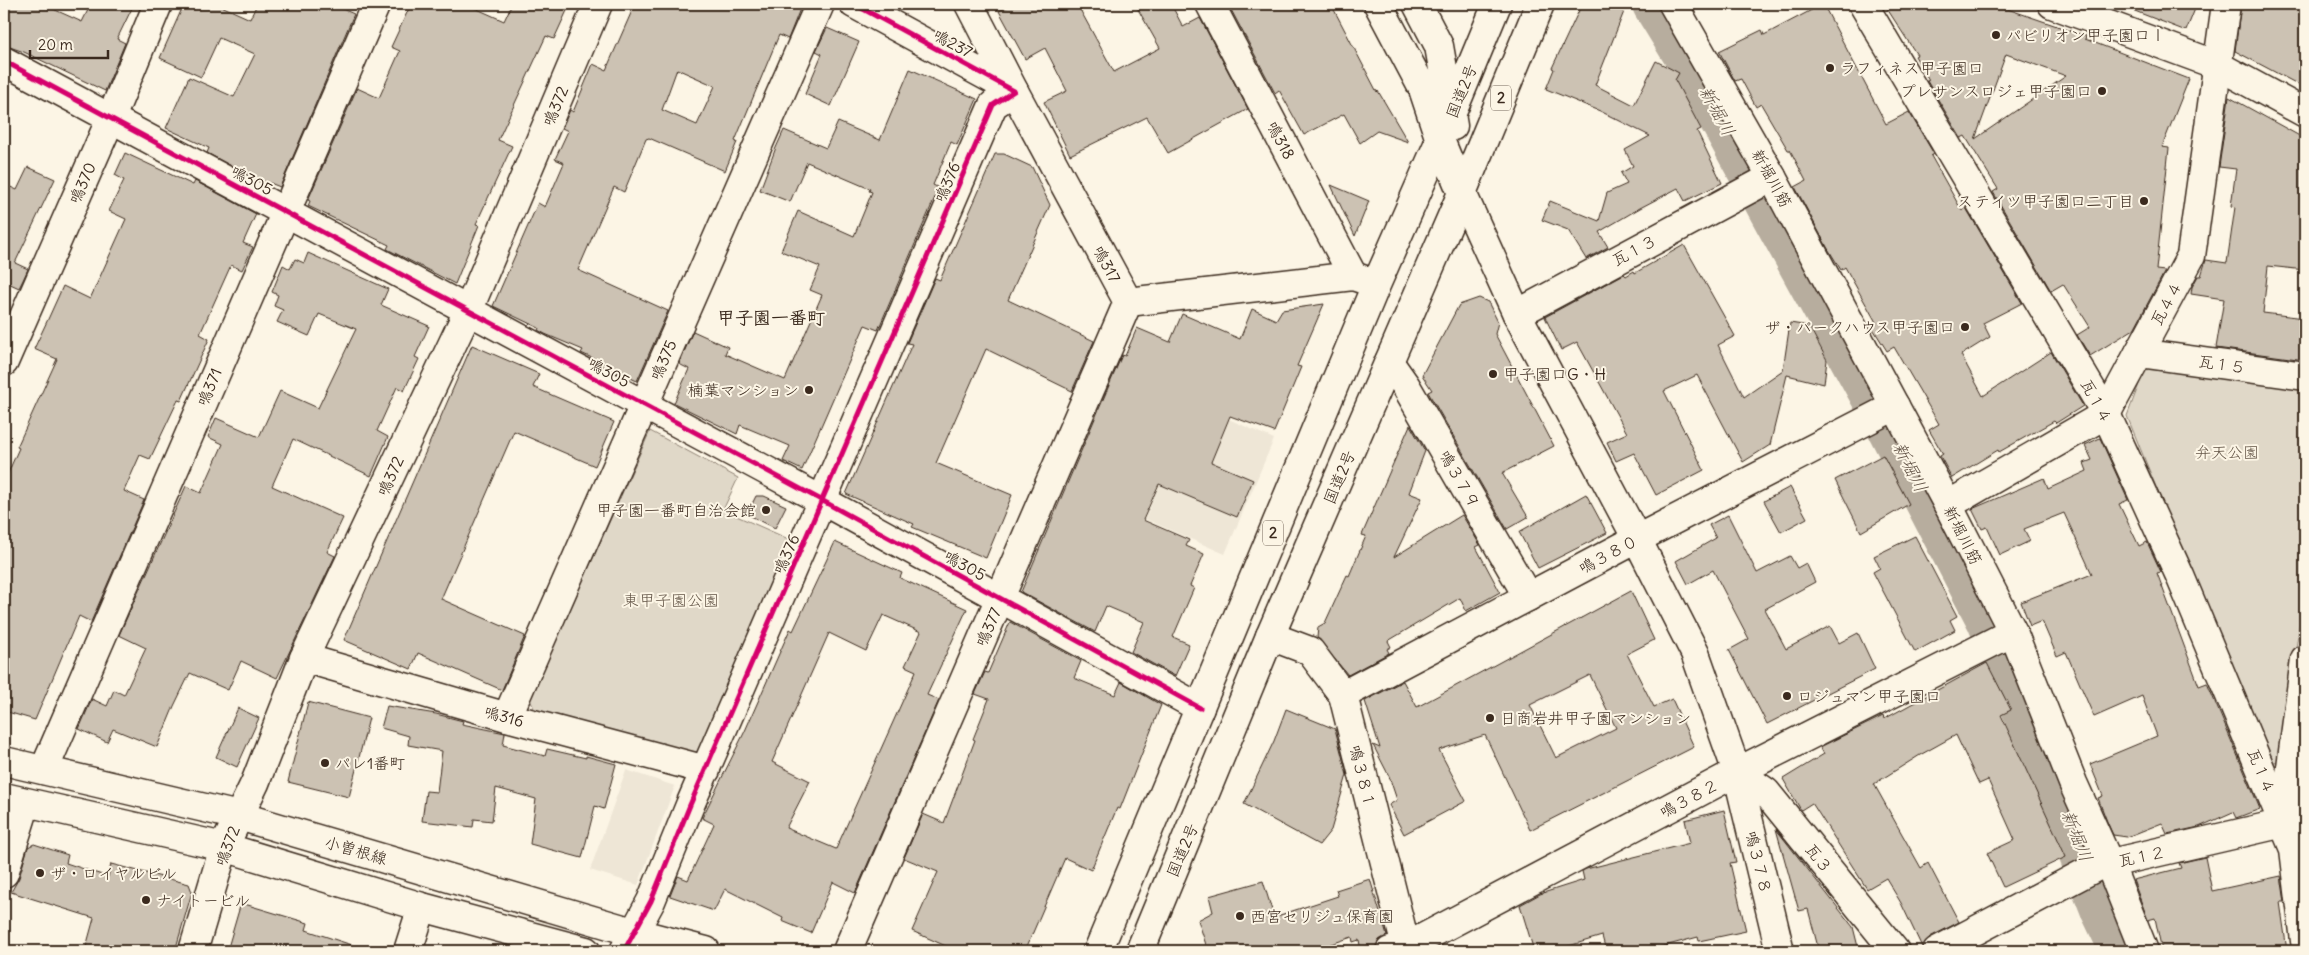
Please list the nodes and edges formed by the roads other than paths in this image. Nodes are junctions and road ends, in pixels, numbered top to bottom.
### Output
1 (158, 4) edge
2 (376, 4) edge
3 (598, 4) edge
4 (820, 4) edge
5 (854, 4) edge
6 (969, 4) edge
7 (1210, 4) edge
8 (1378, 4) edge
9 (1417, 4) edge
10 (1497, 4) edge
11 (1540, 4) edge
12 (1673, 4) edge
13 (1863, 4) edge
14 (2052, 4) edge
15 (2226, 4) edge
16 (4, 61) edge
17 (2217, 65) junction
18 (1014, 91) junction
19 (2305, 113) edge
20 (1451, 115) junction
21 (111, 118) junction
22 (1440, 140) junction
23 (1763, 182) junction
24 (1462, 193) junction
25 (285, 212) junction
26 (1364, 280) junction
27 (1128, 302) junction
28 (468, 311) junction
29 (1517, 314) junction
30 (2139, 353) junction
31 (4, 362) edge
32 (1389, 362) junction
33 (2305, 376) edge
34 (644, 405) junction
35 (1885, 411) junction
36 (2106, 414) junction
37 (823, 501) junction
38 (1948, 505) junction
39 (1637, 539) junction
40 (1528, 597) junction
41 (1001, 598) junction
42 (1270, 636) junction
43 (2001, 638) junction
44 (304, 658) junction
45 (2305, 659) edge
46 (1343, 695) junction
47 (1200, 708) junction
48 (507, 717) junction
49 (4, 761) edge
50 (44, 770) junction
51 (706, 770) junction
52 (1737, 772) junction
53 (15, 800) edge
54 (239, 816) junction
55 (2295, 824) edge
56 (224, 847) junction
57 (2097, 868) junction
58 (4, 873) edge
59 (422, 907) junction
60 (2305, 941) edge
61 (628, 942) edge
62 (1401, 950) edge
63 (193, 951) edge
64 (408, 951) edge
65 (586, 951) edge
66 (706, 951) edge
67 (847, 951) edge
68 (1098, 951) edge
69 (1140, 951) edge
70 (1780, 951) edge
71 (1895, 951) edge
72 (1936, 951) edge
73 (2144, 951) edge

1 - 21 main road, 鳴370
2 - 25 main road, 鳴371
3 - 28 main road, 鳴372
4 - 34 main road, 鳴375
5 - 18 main road, 鳴237
6 - 18 main road, 鳴317
7 - 26 main road, 鳴318
8 - 22 main road
9 - 20 main road
10 - 20 main road, 国道2号 / 2
11 - 24 main road, 国道2号 / 2
12 - 23 main road, 新堀川筋
13 - 36 main road, 瓦１４
14 - 17 main road
15 - 17 main road, 瓦４４
16 - 21 main road, 鳴305
17 - 19 main road
17 - 30 main road, 瓦４４
18 - 27 main road, 鳴317
18 - 37 main road, 鳴376
20 - 22 main road, 国道2号 / 2
20 - 24 main road
21 - 25 main road, 鳴305
21 - 31 main road, 鳴370
22 - 24 main road
22 - 26 main road, 国道2号 / 2
23 - 29 main road, 瓦１３
23 - 35 main road, 新堀川筋
24 - 29 main road, 鳴３７８
24 - 32 main road, 国道2号 / 2
25 - 28 main road, 鳴305
25 - 50 main road, 鳴371
26 - 27 main road, 鳴317
26 - 47 main road, 国道2号 / 2
27 - 41 main road, 鳴377
28 - 34 main road, 鳴305
28 - 44 main road, 鳴372
29 - 39 main road, 鳴３７８
30 - 33 main road, 瓦１５
30 - 36 main road, 瓦４４
32 - 40 main road, 鳴３７９
32 - 42 main road, 国道2号 / 2
34 - 37 main road, 鳴305
34 - 48 main road, 鳴375
35 - 38 main road, 新堀川筋
35 - 39 main road, 鳴３８０
36 - 38 main road
36 - 55 main road, 瓦１４
37 - 41 main road, 鳴305
37 - 51 main road, 鳴376
38 - 43 main road, 新堀川筋
39 - 40 main road, 鳴３８０
39 - 52 main road, 鳴３７８
40 - 46 main road, 鳴３８０
41 - 47 main road, 鳴305
41 - 67 main road, 鳴377
42 - 46 main road, 鳴３８１
42 - 69 main road, 国道2号 / 2
43 - 52 main road, 鳴３８２
43 - 57 main road, 新堀川筋
44 - 48 main road, 鳴316
44 - 54 main road, 鳴372
45 - 55 main road
46 - 62 main road, 鳴３８１
47 - 68 main road, 国道2号 / 2
48 - 51 main road, 鳴316
49 - 50 main road, 小曽根線
50 - 54 main road, 小曽根線
51 - 61 main road, 鳴376
52 - 62 main road, 鳴３８２
52 - 70 main road, 鳴３７８
52 - 71 main road, 瓦３
53 - 56 main road
53 - 58 main road
54 - 56 main road, 鳴372
54 - 61 main road, 小曽根線
55 - 57 main road, 瓦１２
55 - 60 main road, 瓦１４
56 - 59 main road
56 - 63 main road, 鳴372
57 - 72 main road, 瓦１２
57 - 73 main road, 新堀川筋
59 - 64 main road
59 - 65 main road
61 - 66 main road, 小曽根線

